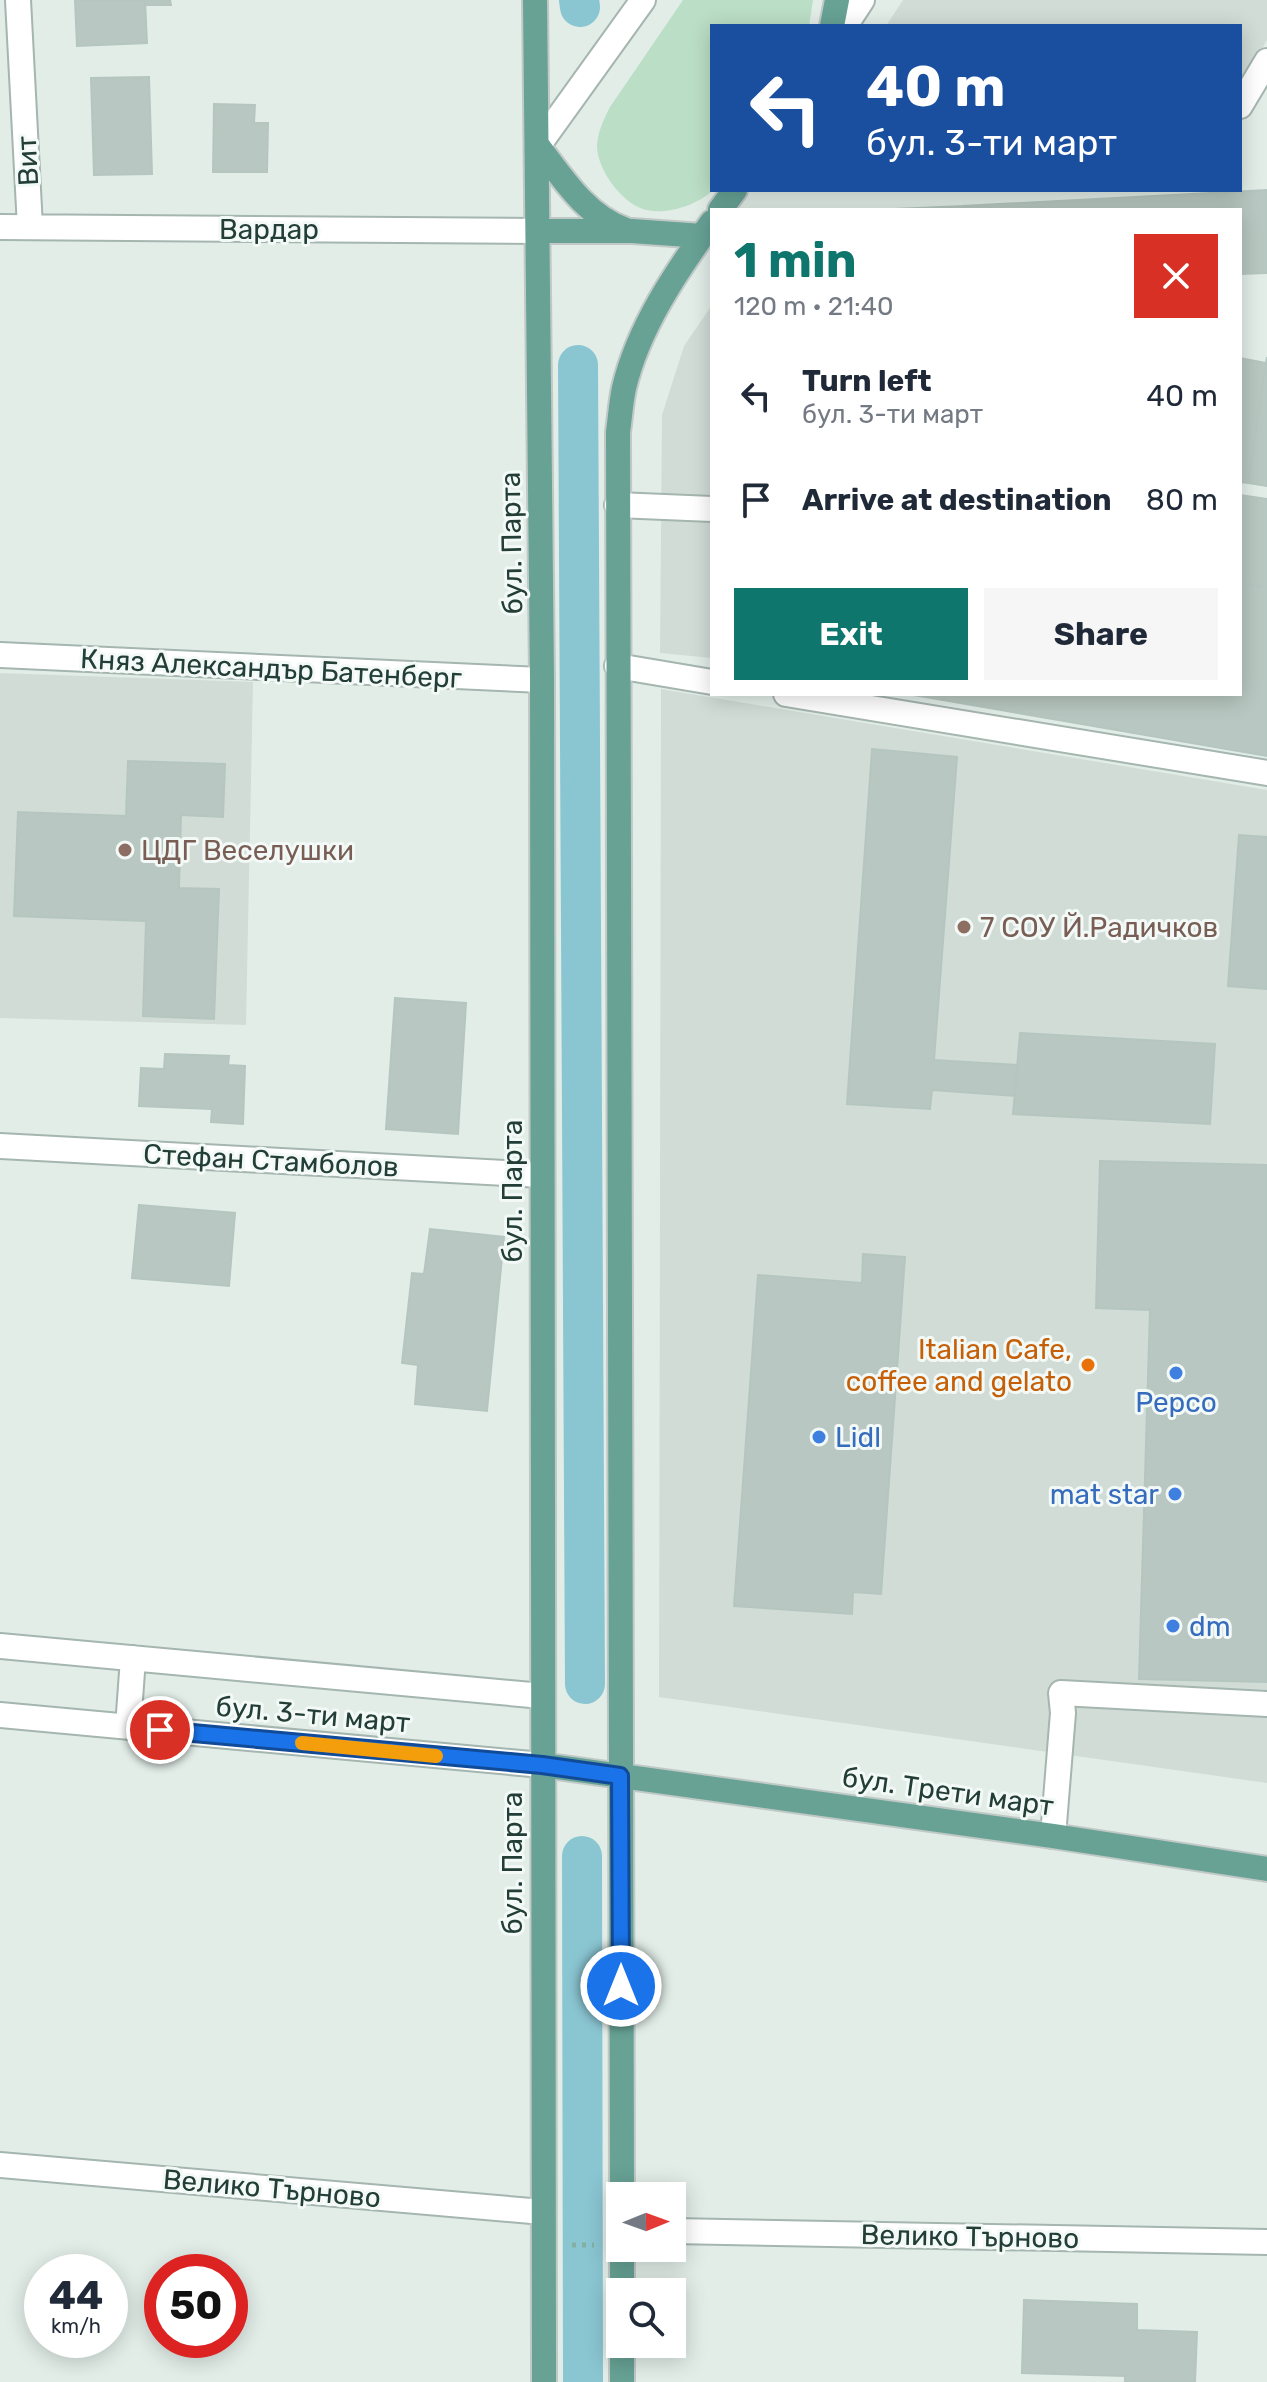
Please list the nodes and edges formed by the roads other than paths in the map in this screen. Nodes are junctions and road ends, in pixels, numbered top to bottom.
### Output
1 (18, 0) edge
2 (535, 0) edge
3 (643, 0) edge
4 (837, 0) edge
5 (862, 0) edge
6 (832, 24) edge
7 (846, 24) edge
8 (1267, 61) edge
9 (1242, 103) edge
10 (538, 146) junction
11 (0, 227) edge
12 (30, 227) junction
13 (707, 229) edge
14 (538, 231) junction
15 (632, 231) junction
16 (617, 505) junction
17 (710, 509) edge
18 (0, 655) edge
19 (617, 666) junction
20 (542, 680) junction
21 (710, 682) edge
22 (798, 696) edge
23 (1267, 773) edge
24 (0, 1146) edge
25 (542, 1175) junction
26 (0, 1646) edge
27 (133, 1658) junction
28 (542, 1696) junction
29 (1267, 1704) edge
30 (0, 1715) edge
31 (128, 1727) junction
32 (542, 1765) junction
33 (620, 1776) junction
34 (1053, 1836) junction
35 (1267, 1869) edge
36 (0, 2165) edge
37 (622, 2182) edge
38 (543, 2212) junction
39 (686, 2231) edge
40 (1267, 2242) edge
41 (622, 2358) edge
42 (544, 2382) edge
43 (622, 2382) edge

1 - 12 street, Вит
2 - 10 main road, бул. Парта
3 - 10 street
4 - 6 main road
5 - 7 street
8 - 9 street
10 - 14 main road, бул. Парта
10 - 15 main road
11 - 12 street, Вардар
12 - 14 street, Вардар
13 - 15 main road
13 - 16 main road
14 - 15 main road
14 - 20 main road, бул. Парта
16 - 17 street
16 - 19 main road
18 - 20 street, Княз Александър Батенберг
19 - 21 street
19 - 33 main road
20 - 25 main road, бул. Парта
22 - 23 street
24 - 25 street, Стефан Стамболов
25 - 28 main road, бул. Парта
26 - 27 street
27 - 28 street
27 - 31 street
28 - 32 main road, бул. Парта
29 - 34 street
30 - 31 street, бул. 3-ти март
31 - 32 street, бул. 3-ти март
32 - 33 main road, бул. 3-ти март
32 - 38 main road, бул. Парта
33 - 34 main road, бул. Трети март
33 - 37 main road
34 - 35 main road, бул. Трети март
36 - 38 street, Велико Търново
38 - 42 main road, бул. Парта
39 - 40 street, Велико Търново
41 - 43 main road

